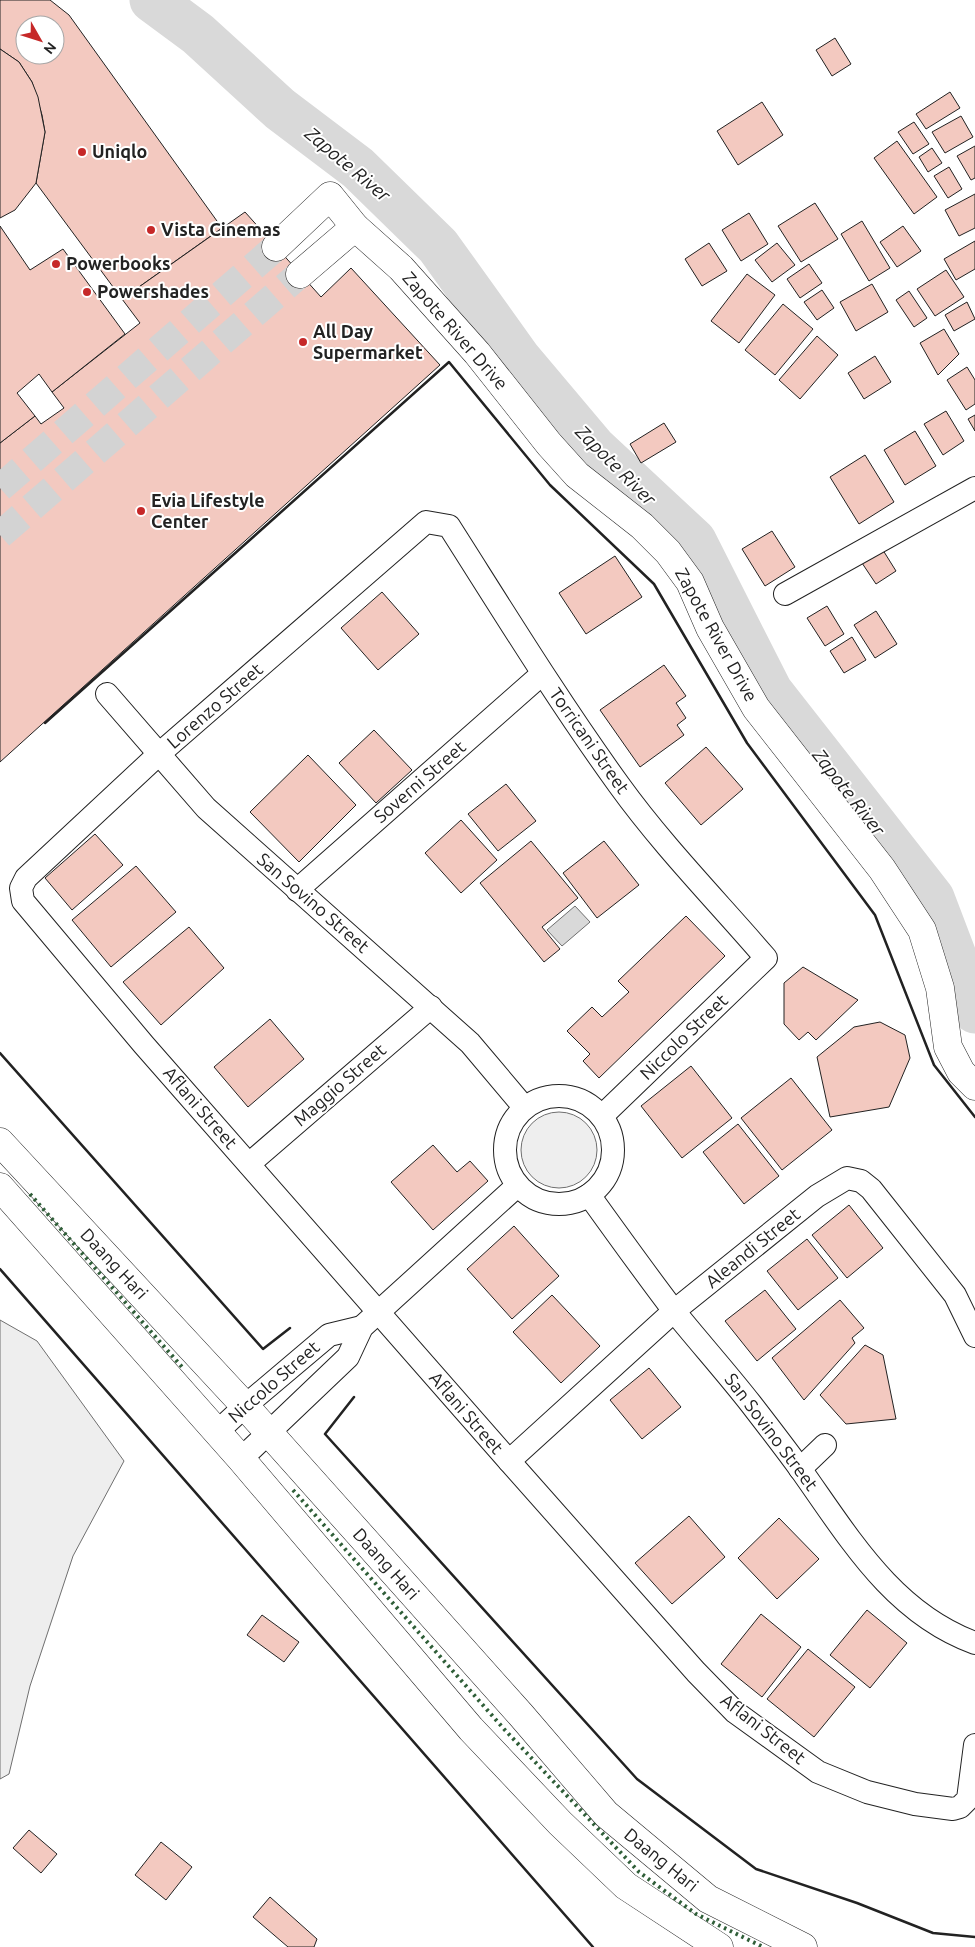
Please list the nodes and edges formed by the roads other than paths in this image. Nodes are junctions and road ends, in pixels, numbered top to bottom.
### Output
1 (355, 227) junction
2 (276, 246) tunnel mouth
3 (300, 274) tunnel mouth
4 (975, 488) edge
5 (426, 522) joint
6 (784, 594) dead end
7 (542, 674) junction
8 (107, 694) dead end
9 (159, 754) junction
10 (297, 890) junction
11 (23, 901) joint
12 (766, 958) joint
13 (431, 1007) junction
14 (975, 1086) edge
15 (524, 1107) junction
16 (602, 1116) junction
17 (0, 1142) edge
18 (249, 1164) junction
19 (517, 1186) junction
20 (0, 1187) edge
21 (589, 1195) junction
22 (674, 1311) junction
23 (370, 1320) junction
24 (975, 1336) edge
25 (244, 1406) junction
26 (217, 1432) junction
27 (269, 1432) junction
28 (825, 1445) dead end
29 (241, 1459) junction
30 (509, 1461) junction
31 (800, 1469) junction
32 (975, 1643) edge
33 (975, 1745) edge
34 (719, 1947) edge
35 (803, 1947) edge

1 - 2 main road, Zapote River Drive
1 - 3 main road
1 - 14 main road, Zapote River Drive
4 - 6 street
5 - 7 street, Torricani Street
5 - 9 street, Lorenzo Street
7 - 10 street, Soverni Street
7 - 12 street, Torricani Street
8 - 9 street, San Sovino Street
9 - 10 street, San Sovino Street
9 - 11 street, Lorenzo Street
10 - 13 street, San Sovino Street
11 - 18 street, Aflani Street
12 - 16 street, Niccolo Street
13 - 15 street, San Sovino Street
13 - 18 street, Maggio Street
15 - 16 street
15 - 19 street
16 - 21 street
17 - 25 main road, Daang Hari
18 - 23 street, Aflani Street
19 - 21 street
19 - 23 street, Niccolo Street
20 - 26 main road, Daang Hari
21 - 22 street, San Sovino Street
22 - 24 street, Aleandi Street
22 - 30 street, Aleandi Street
22 - 31 street, San Sovino Street
23 - 25 street, Niccolo Street
23 - 27 street, Niccolo Street
23 - 30 street, Aflani Street
25 - 26 street, Niccolo Street
25 - 27 main road, Daang Hari
26 - 29 main road, Daang Hari
27 - 29 street, Niccolo Street
27 - 35 main road, Daang Hari
28 - 31 street
29 - 34 main road, Daang Hari
30 - 33 street, Aflani Street
31 - 32 street, San Sovino Street

